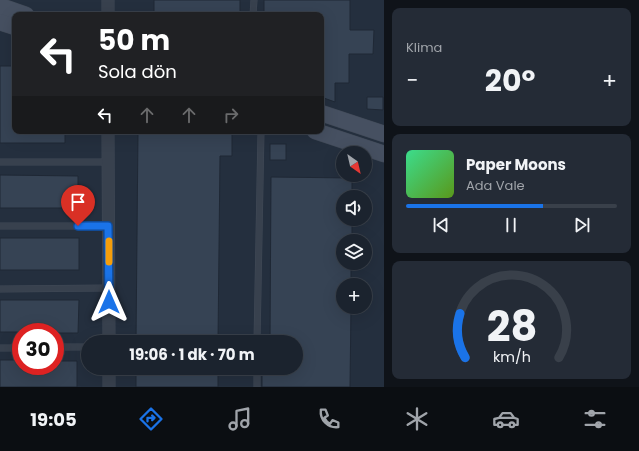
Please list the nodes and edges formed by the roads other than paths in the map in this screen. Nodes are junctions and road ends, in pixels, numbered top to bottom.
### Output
1 (108, 0) edge
2 (254, 0) edge
3 (0, 6) edge
4 (17, 12) edge
5 (108, 12) edge
6 (253, 12) edge
7 (0, 22) edge
8 (12, 26) edge
9 (324, 114) edge
10 (108, 134) edge
11 (261, 134) edge
12 (324, 134) edge
13 (384, 134) edge
14 (384, 154) edge
15 (0, 162) edge
16 (109, 162) junction
17 (0, 226) edge
18 (108, 226) junction
19 (109, 288) junction
20 (0, 289) edge
21 (109, 335) edge
22 (258, 335) edge
23 (81, 347) edge
24 (0, 348) edge
25 (12, 348) edge
26 (64, 348) edge
27 (109, 375) edge
28 (257, 375) edge
29 (109, 387) edge
30 (257, 387) edge

1 - 5 street
2 - 6 lane
3 - 4 street
7 - 8 street
9 - 13 street
10 - 16 street
11 - 22 lane
12 - 14 street
15 - 16 lane
16 - 18 street
17 - 18 lane
18 - 19 street
19 - 20 lane
19 - 21 street
23 - 26 lane
24 - 25 lane
27 - 29 street
28 - 30 lane

